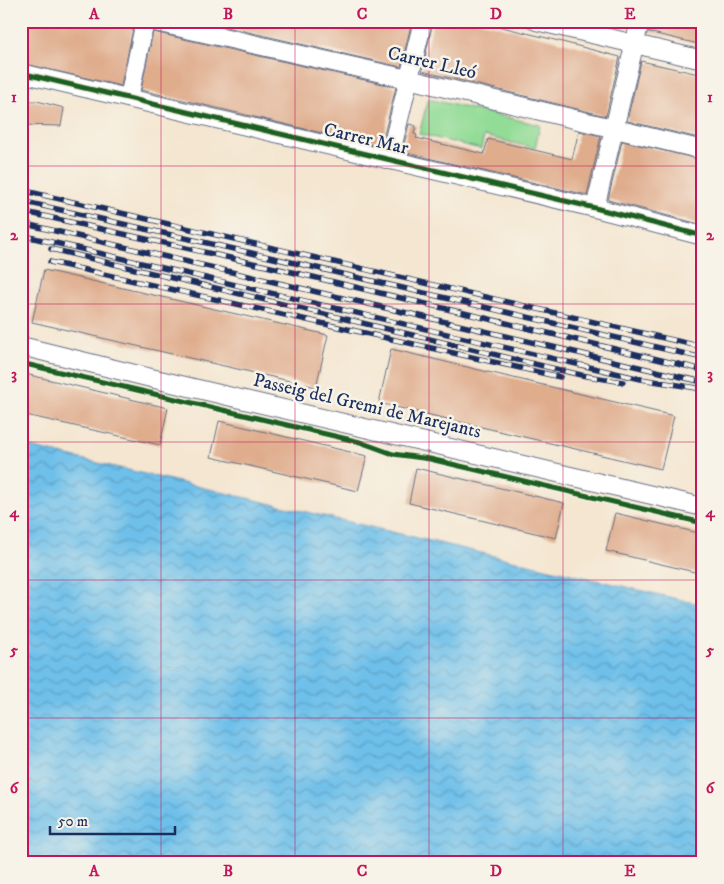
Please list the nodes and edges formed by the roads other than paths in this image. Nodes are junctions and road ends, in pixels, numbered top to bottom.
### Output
1 (145, 21) edge
2 (151, 21) edge
3 (423, 21) edge
4 (536, 21) edge
5 (640, 21) edge
6 (634, 44) junction
7 (703, 60) edge
8 (21, 73) edge
9 (408, 80) junction
10 (129, 98) junction
11 (613, 128) junction
12 (703, 150) edge
13 (390, 160) junction
14 (595, 208) junction
15 (703, 236) edge
16 (21, 346) edge
17 (703, 507) edge

1 - 10 street
2 - 9 street, Carrer Lleó
3 - 9 street
4 - 6 street
5 - 6 street
6 - 7 street
6 - 11 street
8 - 10 street, Carrer Mar
9 - 11 street, Carrer Lleó
9 - 13 street
10 - 13 street, Carrer Mar
11 - 12 street, Carrer Lleó
11 - 14 street
13 - 14 street, Carrer Mar
14 - 15 street, Carrer Mar
16 - 17 street, Passeig del Gremi de Marejants

